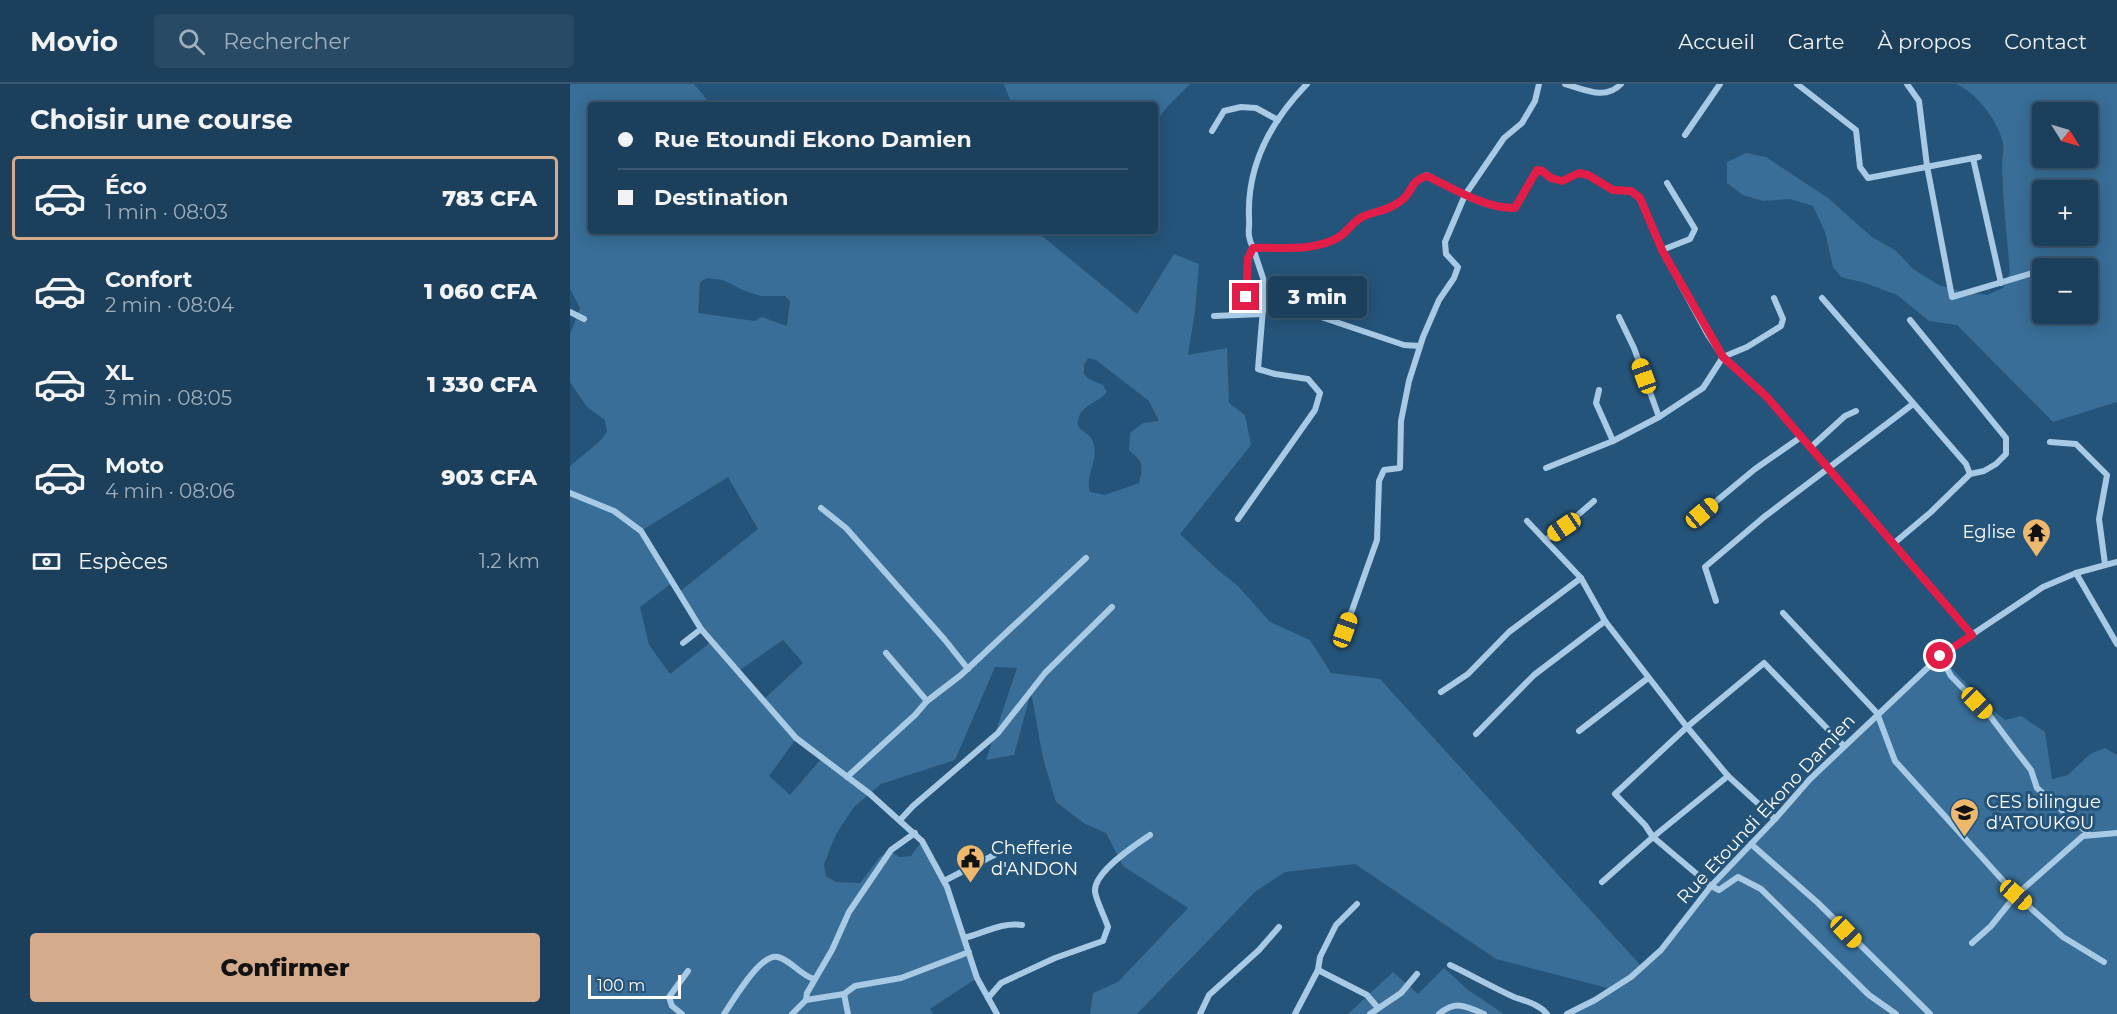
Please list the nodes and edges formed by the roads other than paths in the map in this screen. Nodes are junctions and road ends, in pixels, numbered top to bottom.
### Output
1 (1306, 84) edge
2 (1539, 84) edge
3 (1565, 84) edge
4 (1621, 84) edge
5 (1720, 84) edge
6 (1797, 84) edge
7 (1907, 84) edge
8 (1278, 120) junction
9 (1212, 131) dead end
10 (1685, 135) dead end
11 (1927, 166) junction
12 (1667, 183) dead end
13 (1465, 195) junction
14 (1253, 248) junction
15 (1662, 250) junction
16 (2032, 273) edge
17 (2001, 282) junction
18 (1246, 297) dead end
19 (1774, 298) dead end
20 (1822, 298) dead end
21 (570, 312) edge
22 (1262, 312) junction
23 (1214, 316) dead end
24 (1619, 317) dead end
25 (584, 319) dead end
26 (1911, 320) dead end
27 (1420, 346) junction
28 (1723, 357) junction
29 (1599, 390) dead end
30 (1913, 404) junction
31 (1856, 411) dead end
32 (1659, 417) junction
33 (1801, 437) junction
34 (1613, 441) junction
35 (2050, 442) dead end
36 (1810, 447) junction
37 (1827, 467) junction
38 (1546, 468) dead end
39 (1970, 474) junction
40 (570, 494) edge
41 (1594, 501) dead end
42 (820, 508) dead end
43 (1702, 513) dead end
44 (1238, 519) dead end
45 (1527, 521) dead end
46 (1545, 540) junction
47 (1893, 544) junction
48 (1086, 558) dead end
49 (2117, 562) edge
50 (2105, 564) junction
51 (2076, 573) junction
52 (1581, 578) junction
53 (1716, 601) dead end
54 (1112, 607) dead end
55 (1783, 613) dead end
56 (1605, 621) junction
57 (701, 629) junction
58 (1345, 630) dead end
59 (1972, 635) junction
60 (683, 643) dead end
61 (2117, 644) edge
62 (886, 653) dead end
63 (1940, 656) junction
64 (968, 669) junction
65 (1648, 678) junction
66 (1441, 692) dead end
67 (927, 701) junction
68 (1877, 714) junction
69 (1687, 727) junction
70 (1579, 731) dead end
71 (1476, 734) dead end
72 (1844, 746) junction
73 (1728, 776) junction
74 (847, 777) junction
75 (1775, 819) junction
76 (900, 820) junction
77 (915, 833) junction
78 (2117, 833) edge
79 (1150, 835) dead end
80 (2090, 835) junction
81 (1653, 837) junction
82 (1750, 844) junction
83 (996, 854) dead end
84 (944, 881) junction
85 (1602, 882) dead end
86 (1711, 886) junction
87 (2016, 895) junction
88 (1357, 904) dead end
89 (1022, 925) dead end
90 (1279, 927) dead end
91 (964, 938) junction
92 (1972, 943) dead end
93 (969, 952) junction
94 (2104, 962) dead end
95 (1450, 965) dead end
96 (1318, 970) junction
97 (688, 971) dead end
98 (1417, 974) dead end
99 (814, 979) junction
100 (844, 994) junction
101 (988, 998) junction
102 (806, 1000) junction
103 (1378, 1008) junction
104 (682, 1014) edge
105 (724, 1014) edge
106 (792, 1014) edge
107 (848, 1014) edge
108 (997, 1014) edge
109 (1200, 1014) edge
110 (1295, 1014) edge
111 (1370, 1014) edge
112 (1439, 1014) edge
113 (1484, 1014) edge
114 (1547, 1014) edge
115 (1567, 1014) edge
116 (1896, 1014) edge
117 (1930, 1014) edge

1 - 8 street
2 - 13 street
3 - 4 street
5 - 10 street
6 - 11 street
7 - 11 street
8 - 9 street
8 - 14 street
11 - 17 street
11 - 17 street
12 - 15 street
13 - 14 street
13 - 15 street
13 - 27 street
14 - 18 street
14 - 22 street
15 - 28 street
16 - 17 street
19 - 28 street
20 - 30 street
21 - 25 street
22 - 23 street
22 - 27 street
22 - 44 street
24 - 32 street
26 - 39 street
27 - 58 street
28 - 32 street
28 - 33 street
29 - 34 street
30 - 37 street
30 - 39 street
31 - 36 street
32 - 34 street
33 - 36 street
33 - 43 street
34 - 38 street
35 - 50 street
36 - 37 street
37 - 47 street
37 - 53 street
39 - 47 street
40 - 57 street
41 - 46 street
42 - 64 street
45 - 46 street
46 - 52 street
47 - 59 street
48 - 64 street
49 - 50 street, Rue Etoundi Ekono Damien
50 - 51 street, Rue Etoundi Ekono Damien
51 - 59 street, Rue Etoundi Ekono Damien
51 - 61 street
52 - 56 street
52 - 66 street
54 - 76 street
55 - 68 street
56 - 65 street
56 - 71 street
57 - 60 street
57 - 74 street
59 - 63 street, Rue Etoundi Ekono Damien
62 - 67 street
63 - 68 street, Rue Etoundi Ekono Damien
63 - 80 street
64 - 67 street
65 - 69 street
65 - 70 street
67 - 74 street
68 - 72 street, Rue Etoundi Ekono Damien
68 - 87 street
69 - 72 street
69 - 73 street
69 - 81 street
72 - 75 street, Rue Etoundi Ekono Damien
73 - 75 street
73 - 81 street
74 - 76 street
75 - 82 street, Rue Etoundi Ekono Damien
76 - 77 street
77 - 84 street
77 - 99 street
78 - 80 street
79 - 101 street
80 - 87 street
81 - 85 street
81 - 86 street
82 - 86 street, Rue Etoundi Ekono Damien
82 - 117 street
83 - 84 street
84 - 91 street
86 - 115 street, Rue Etoundi Ekono Damien
86 - 116 street
87 - 92 street
87 - 94 street
88 - 96 street
89 - 91 street
90 - 109 street
91 - 93 street
93 - 100 street
93 - 101 street
95 - 114 street
96 - 103 street
96 - 110 street
97 - 104 street
98 - 103 street
99 - 102 street
99 - 105 street
100 - 102 street
100 - 107 street
101 - 108 street
102 - 106 street
103 - 111 street
112 - 113 street

